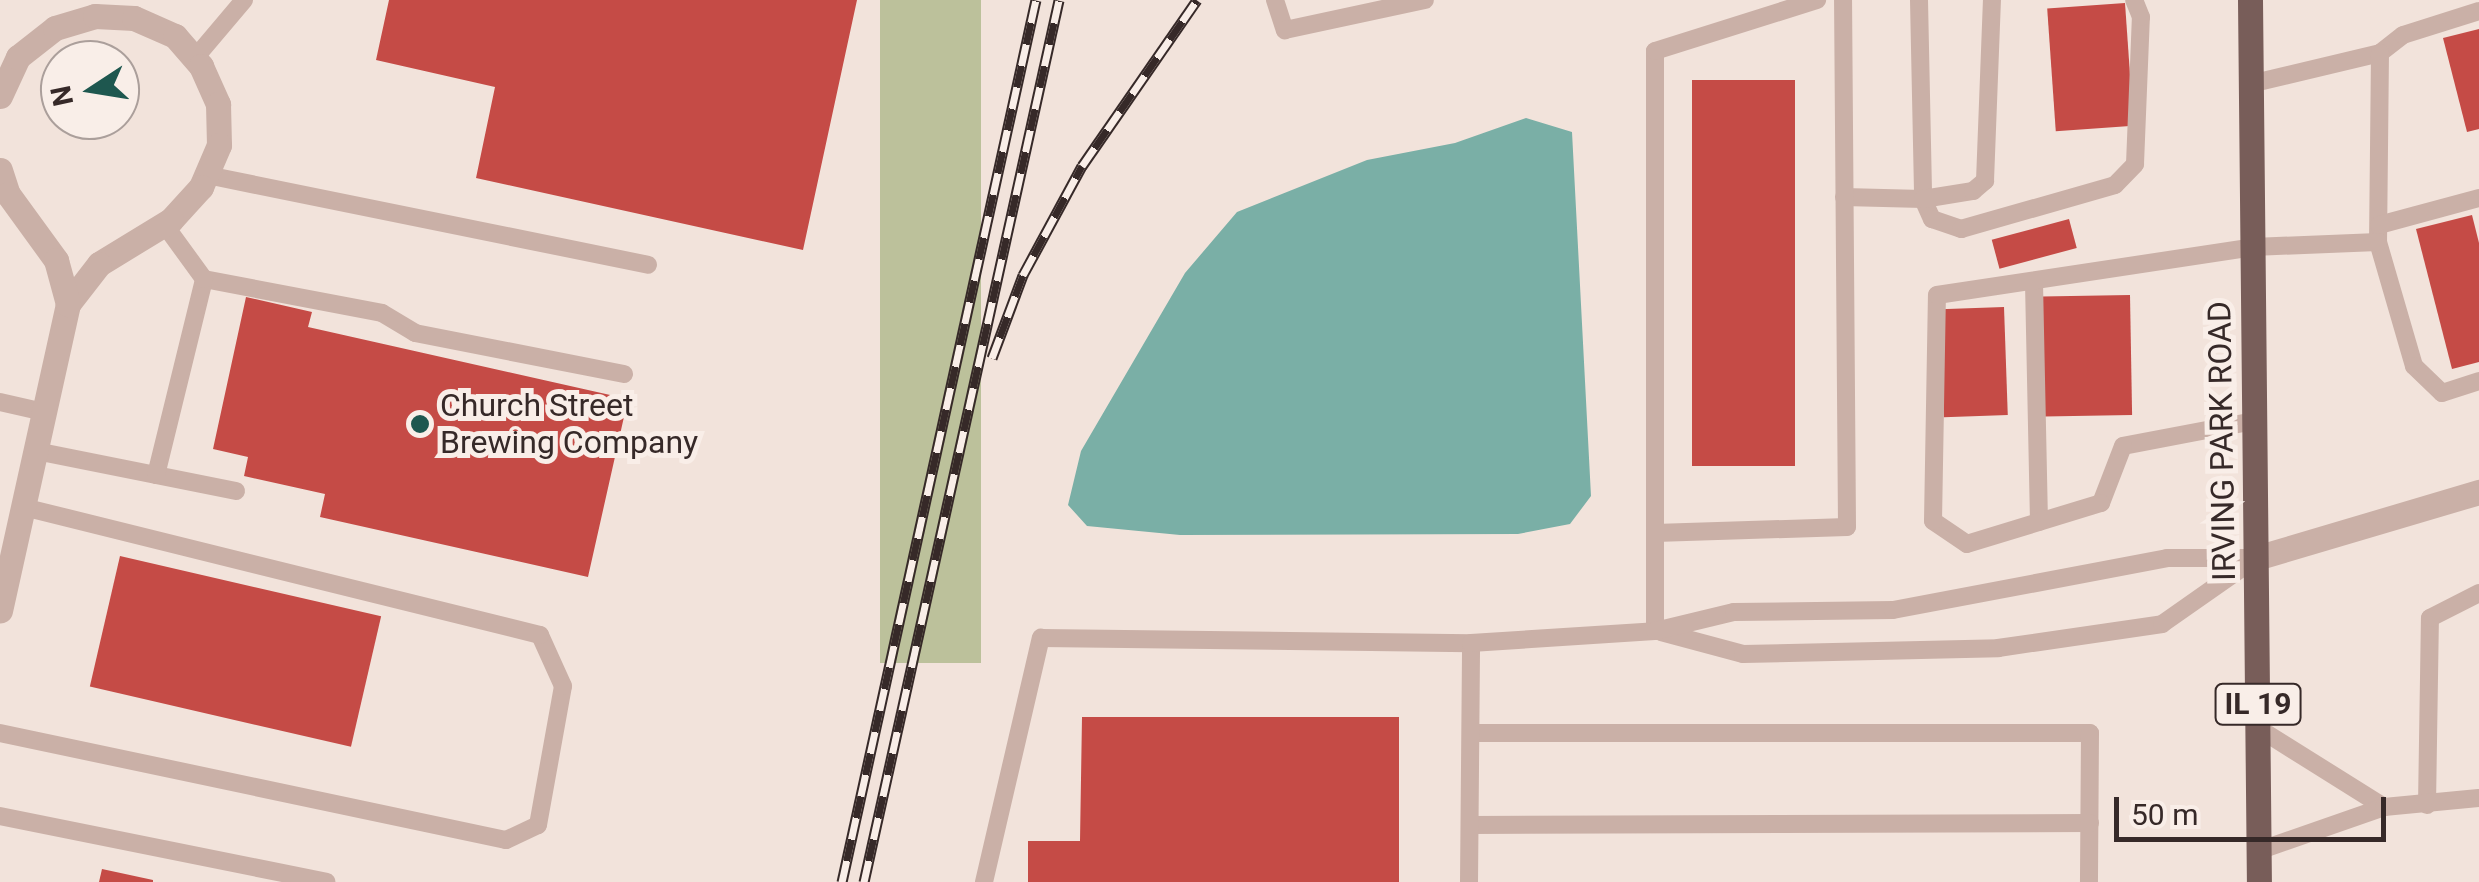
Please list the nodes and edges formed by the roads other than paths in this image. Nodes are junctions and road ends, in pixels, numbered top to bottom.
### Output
1 (244, 0) edge
2 (1274, 0) edge
3 (1425, 0) edge
4 (1817, 0) edge
5 (1842, 0) edge
6 (1918, 0) edge
7 (1992, 0) edge
8 (2134, 0) edge
9 (2250, 0) edge
10 (2479, 11) edge
11 (2380, 52) junction
12 (194, 58) junction
13 (2250, 84) junction
14 (0, 96) edge
15 (206, 175) junction
16 (3, 187) edge
17 (1844, 198) junction
18 (2479, 198) edge
19 (1923, 199) junction
20 (164, 224) junction
21 (2378, 234) junction
22 (2253, 246) junction
23 (648, 265) dead end
24 (204, 279) junction
25 (2034, 284) junction
26 (68, 304) junction
27 (624, 374) dead end
28 (2479, 381) edge
29 (0, 402) edge
30 (44, 412) junction
31 (2254, 421) junction
32 (36, 451) junction
33 (156, 475) junction
34 (236, 491) dead end
35 (2479, 492) edge
36 (23, 507) junction
37 (2039, 522) junction
38 (1655, 533) junction
39 (2256, 558) junction
40 (3, 582) edge
41 (2479, 593) edge
42 (0, 611) edge
43 (1656, 631) junction
44 (1472, 643) junction
45 (2258, 728) junction
46 (0, 733) edge
47 (1471, 733) junction
48 (2479, 798) edge
49 (2427, 805) junction
50 (2384, 807) junction
51 (0, 816) edge
52 (2090, 823) junction
53 (1470, 825) junction
54 (2258, 850) junction
55 (326, 882) edge
56 (984, 882) edge
57 (1470, 882) edge
58 (2089, 882) edge
59 (2258, 882) edge

1 - 12 lane
2 - 3 lane
4 - 38 lane
5 - 17 lane
6 - 19 lane
7 - 19 lane
8 - 19 lane
9 - 13 main road, IRVING PARK ROAD / IL 19
10 - 11 lane
11 - 13 lane
11 - 21 lane
12 - 14 street
12 - 15 street
13 - 22 main road, IRVING PARK ROAD / IL 19
15 - 20 street
15 - 23 lane
16 - 26 street
17 - 19 lane
17 - 38 lane
18 - 21 lane
20 - 24 lane
20 - 26 street
21 - 22 lane
21 - 28 lane
22 - 25 lane
22 - 31 main road, IRVING PARK ROAD / IL 19
24 - 27 lane
24 - 33 lane
25 - 37 lane
25 - 37 lane
26 - 30 street
29 - 30 lane
30 - 32 street
31 - 37 lane
31 - 39 main road, IRVING PARK ROAD / IL 19
32 - 33 lane
32 - 36 street
33 - 34 lane
35 - 39 street
36 - 40 street
36 - 46 lane
38 - 43 lane
39 - 43 lane
39 - 43 lane
39 - 45 main road, IRVING PARK ROAD / IL 19
40 - 42 street
41 - 49 lane
43 - 44 lane
44 - 47 lane
44 - 56 lane
45 - 50 lane
45 - 54 main road, IRVING PARK ROAD / IL 19
47 - 52 lane
47 - 53 lane
48 - 49 lane
49 - 50 lane
50 - 54 lane
51 - 55 lane
52 - 53 lane
52 - 58 lane
53 - 57 lane
54 - 59 main road, IRVING PARK ROAD / IL 19

